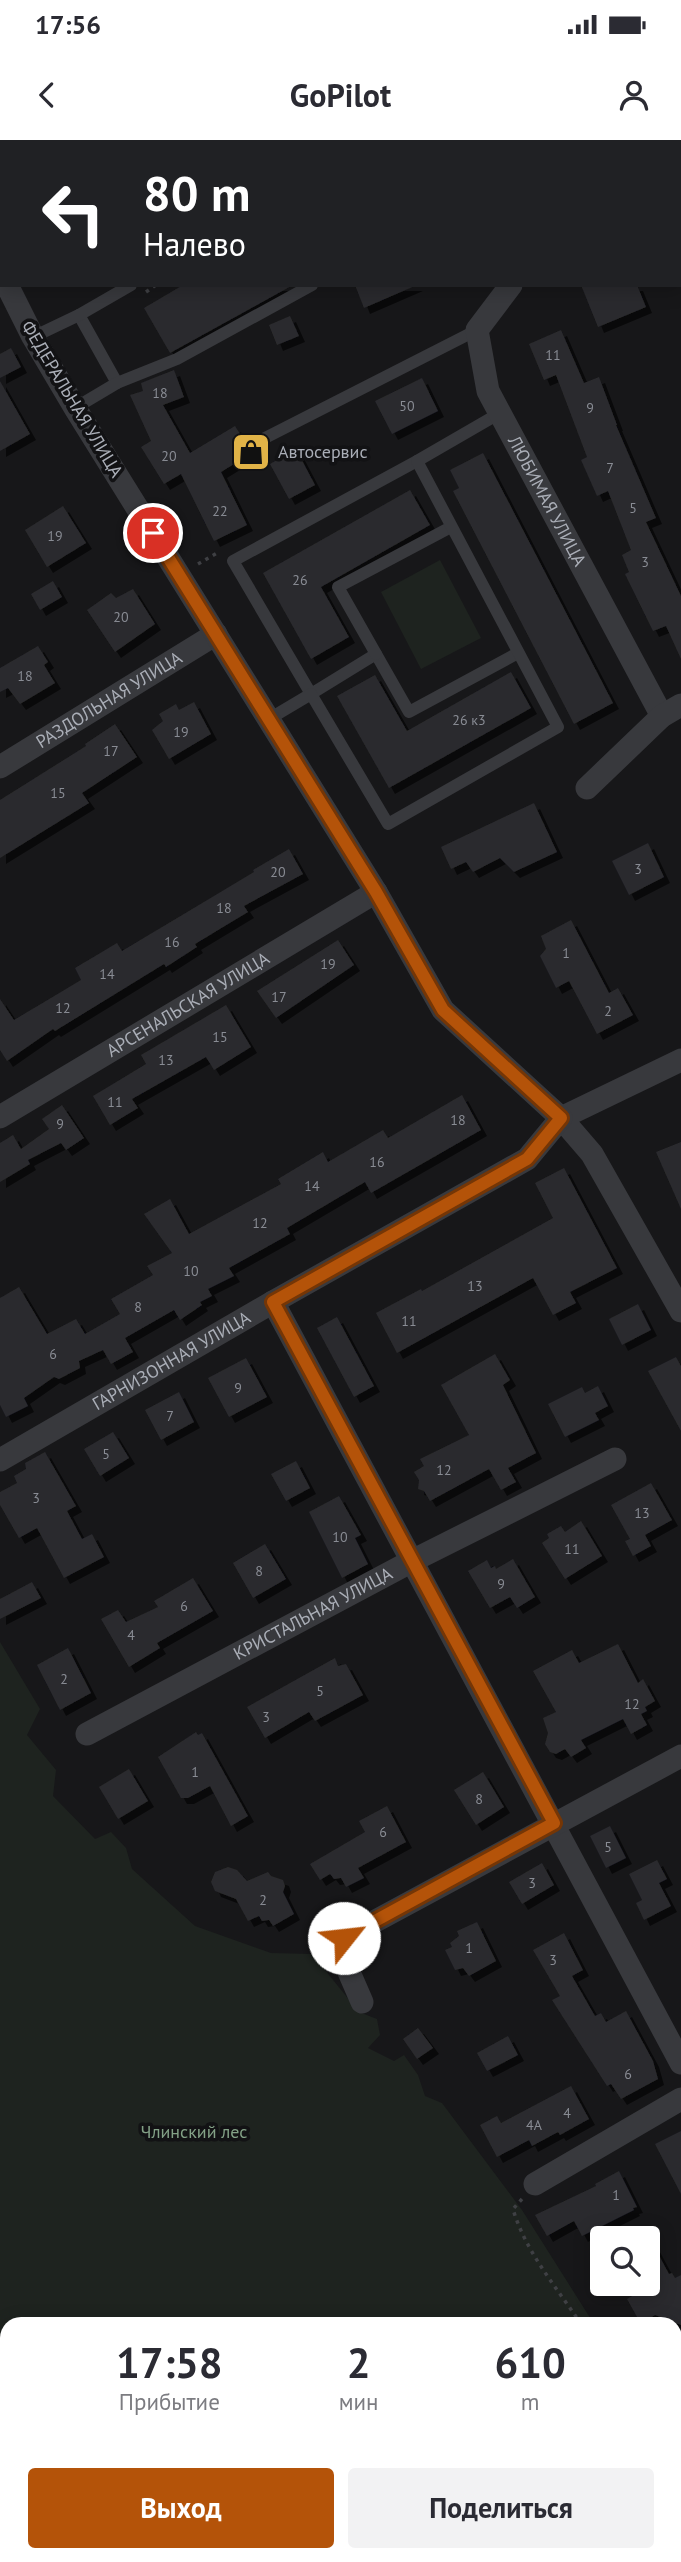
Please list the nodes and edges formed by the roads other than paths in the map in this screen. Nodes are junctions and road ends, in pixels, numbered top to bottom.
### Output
1 (8, 287) edge
2 (128, 287) edge
3 (308, 287) edge
4 (509, 287) edge
5 (79, 315) junction
6 (477, 330) junction
7 (33, 337) junction
8 (117, 383) junction
9 (75, 408) junction
10 (500, 413) junction
11 (261, 440) dead end
12 (417, 461) junction
13 (451, 527) junction
14 (216, 634) junction
15 (517, 653) junction
16 (376, 654) junction
17 (311, 694) junction
18 (671, 710) edge
19 (269, 719) junction
20 (0, 766) edge
21 (587, 788) dead end
22 (376, 892) junction
23 (681, 1060) edge
24 (0, 1117) edge
25 (561, 1118) junction
26 (273, 1302) junction
27 (680, 1308) edge
28 (615, 1459) dead end
29 (0, 1460) edge
30 (412, 1561) junction
31 (87, 1734) dead end
32 (681, 1756) edge
33 (554, 1823) junction
34 (362, 2002) dead end
35 (681, 2063) edge
36 (681, 2099) edge
37 (535, 2184) road end

1 - 7 street, ФЕДЕРАЛЬНАЯ УЛИЦА
2 - 5 lane
3 - 8 lane
4 - 6 street
5 - 7 lane
5 - 8 lane
6 - 10 street, ЛЮБИМАЯ УЛИЦА
6 - 11 lane
7 - 9 street, ФЕДЕРАЛЬНАЯ УЛИЦА
8 - 9 lane
9 - 14 street, ФЕДЕРАЛЬНАЯ УЛИЦА
10 - 12 lane
10 - 18 street, ЛЮБИМАЯ УЛИЦА
12 - 13 lane
12 - 17 lane
13 - 15 lane
13 - 16 lane
14 - 19 street, ФЕДЕРАЛЬНАЯ УЛИЦА
14 - 20 street, РАЗДОЛЬНАЯ УЛИЦА
15 - 16 lane
15 - 17 lane
16 - 17 lane
17 - 19 lane
18 - 21 street
19 - 22 street, ФЕДЕРАЛЬНАЯ УЛИЦА
22 - 24 street, АРСЕНАЛЬСКАЯ УЛИЦА
22 - 25 street, ФЕДЕРАЛЬНАЯ УЛИЦА
23 - 25 street
25 - 26 street, ГАРНИЗОННАЯ УЛИЦА
25 - 27 street
26 - 29 street, ГАРНИЗОННАЯ УЛИЦА
26 - 30 street
28 - 30 street, КРИСТАЛЬНАЯ УЛИЦА
30 - 31 street, КРИСТАЛЬНАЯ УЛИЦА
30 - 33 street
32 - 33 street
33 - 34 street
33 - 35 street
36 - 37 street

